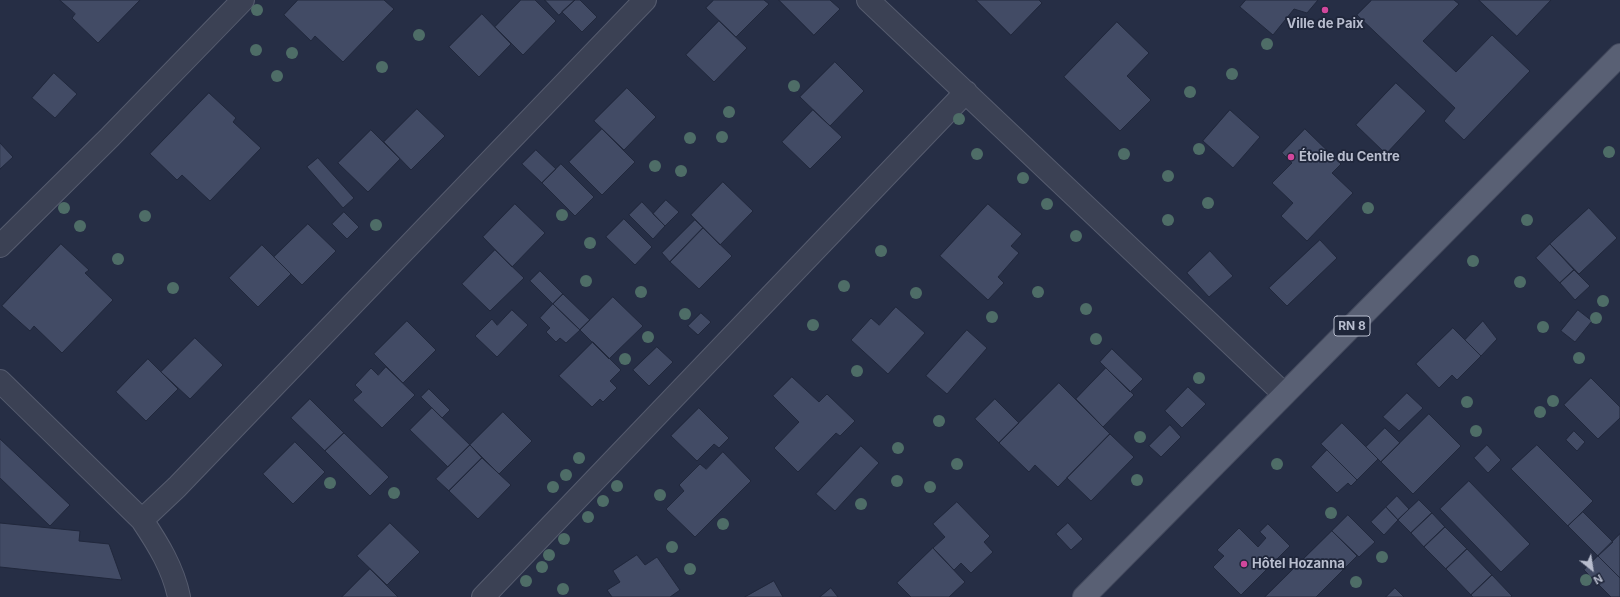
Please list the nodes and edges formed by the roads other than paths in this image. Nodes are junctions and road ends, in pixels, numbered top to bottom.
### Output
1 (243, 0) edge
2 (645, 0) edge
3 (868, 0) edge
4 (1620, 55) edge
5 (966, 92) junction
6 (0, 246) edge
7 (0, 381) edge
8 (1284, 394) junction
9 (142, 520) junction
10 (179, 597) edge
11 (483, 597) edge
12 (1084, 597) edge

1 - 6 street
2 - 9 street
3 - 5 street
4 - 8 main road, RN 8
5 - 8 street
5 - 11 street
7 - 9 street
8 - 12 main road, RN 8
9 - 10 street

